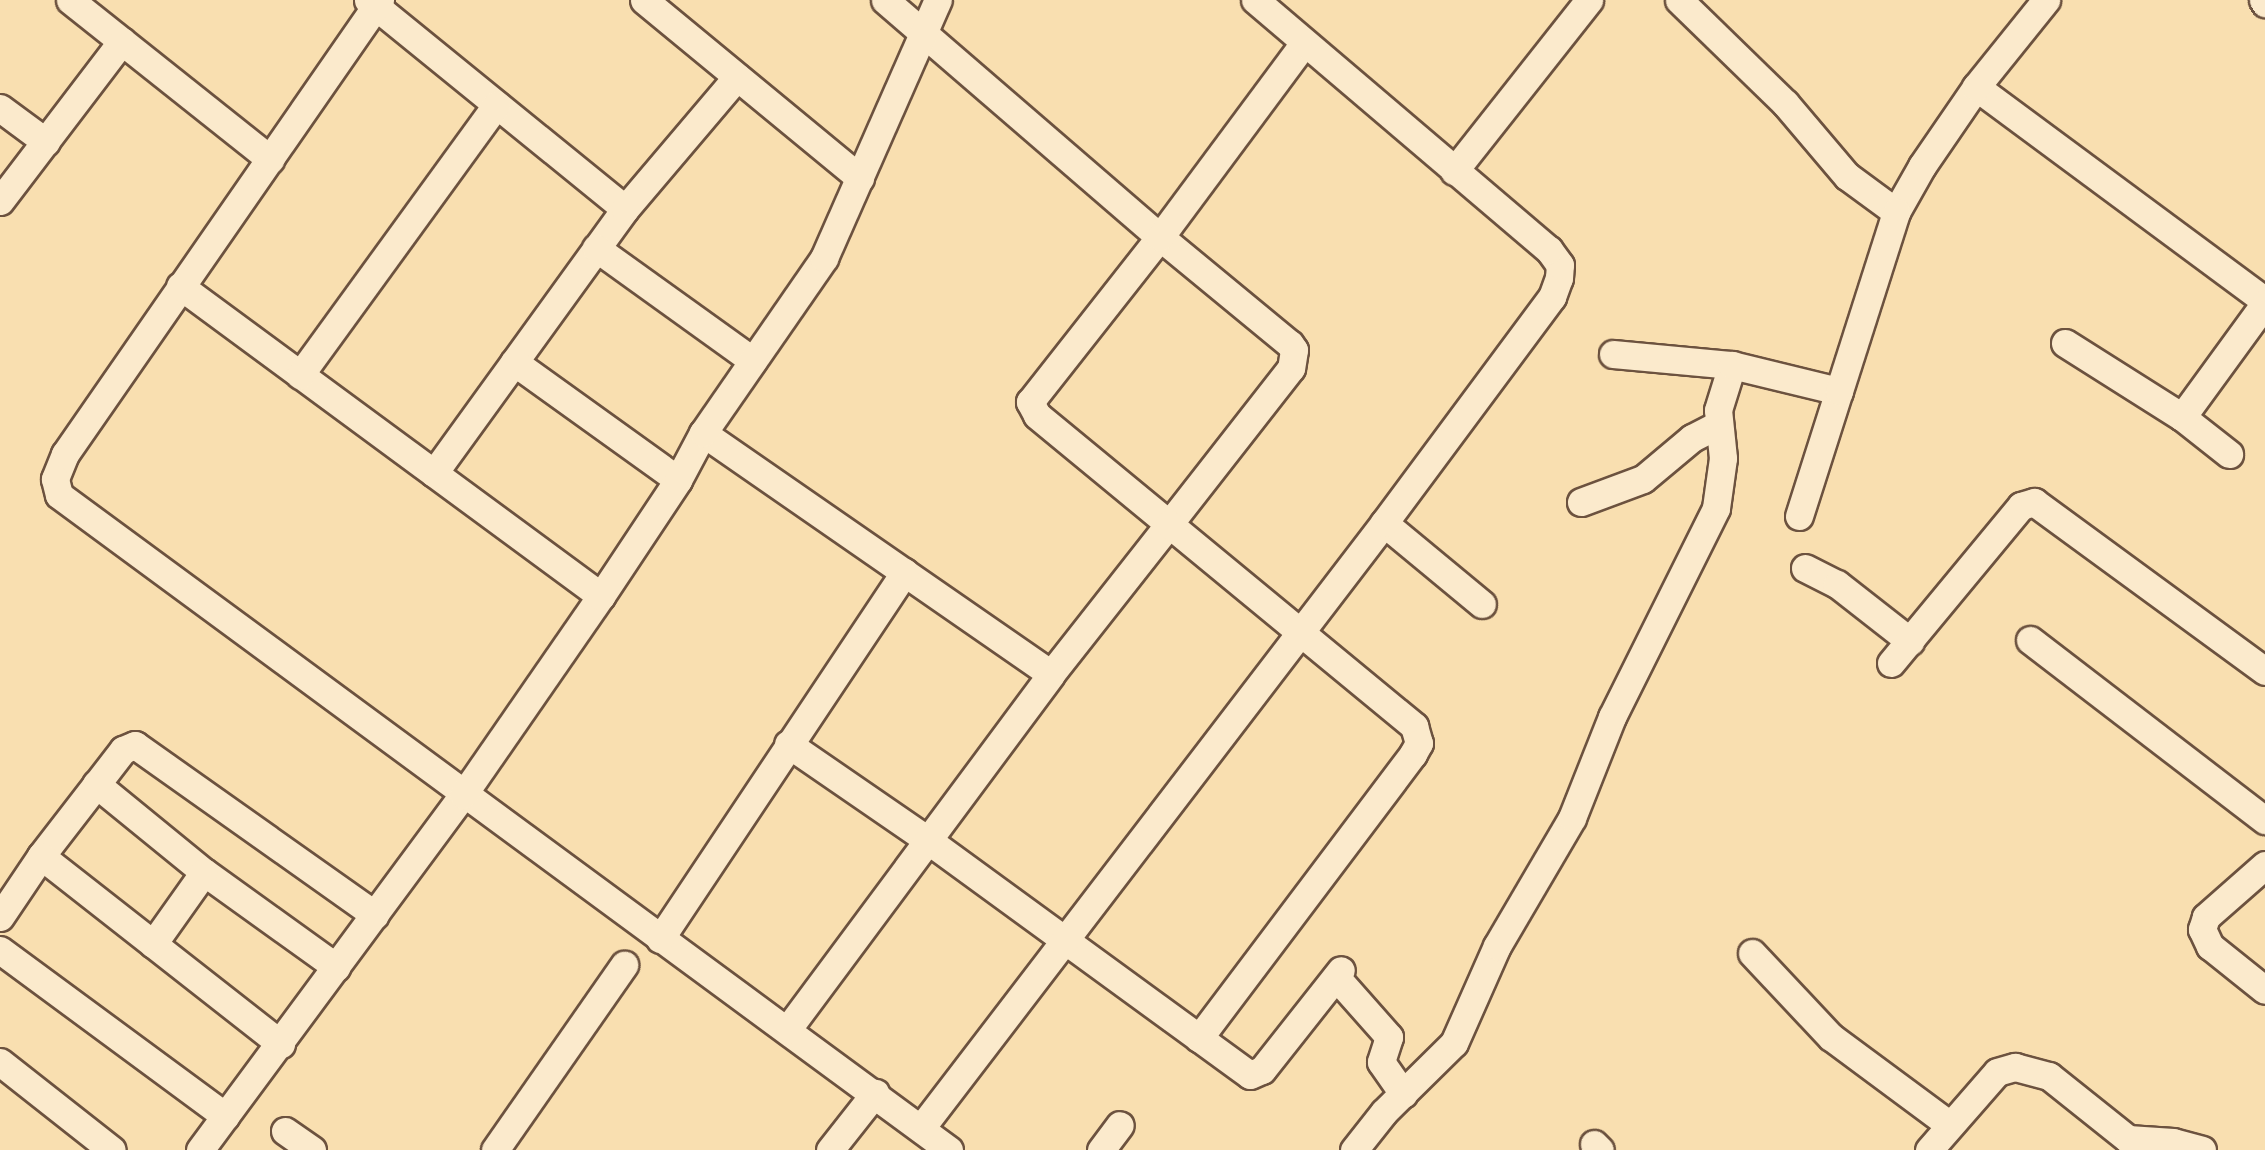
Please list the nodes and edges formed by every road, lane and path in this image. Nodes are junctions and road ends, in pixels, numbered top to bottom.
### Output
1 (70, 0) edge
2 (644, 0) edge
3 (885, 0) edge
4 (938, 0) edge
5 (1255, 0) edge
6 (1589, 0) edge
7 (1679, 0) edge
8 (2046, 0) edge
9 (375, 2) edge
10 (925, 31) junction
11 (122, 41) junction
12 (1304, 43) junction
13 (737, 77) junction
14 (1976, 87) junction
15 (496, 105) junction
16 (0, 108) edge
17 (46, 142) junction
18 (270, 159) junction
19 (1454, 171) junction
20 (860, 178) junction
21 (0, 201) edge
22 (625, 209) junction
23 (1896, 212) junction
24 (1160, 237) junction
25 (596, 248) junction
26 (180, 286) junction
27 (2265, 302) edge
28 (2065, 343) dead end
29 (1613, 354) dead end
30 (753, 361) junction
31 (514, 362) junction
32 (1732, 365) junction
33 (300, 375) junction
34 (1839, 391) junction
35 (2182, 417) junction
36 (1719, 424) junction
37 (703, 433) junction
38 (2229, 454) dead end
39 (434, 473) junction
40 (678, 480) junction
41 (1581, 502) dead end
42 (1799, 516) dead end
43 (1384, 523) junction
44 (1169, 524) junction
45 (1805, 568) dead end
46 (905, 572) junction
47 (601, 596) junction
48 (1482, 604) dead end
49 (1300, 632) junction
50 (2030, 640) dead end
51 (1910, 641) junction
52 (1892, 663) dead end
53 (2265, 671) edge
54 (1052, 674) junction
55 (788, 744) junction
56 (96, 784) junction
57 (463, 795) junction
58 (2265, 820) edge
59 (928, 841) junction
60 (41, 856) junction
61 (2265, 865) edge
62 (204, 872) junction
63 (375, 915) junction
64 (0, 916) edge
65 (660, 939) junction
66 (1066, 941) junction
67 (153, 944) junction
68 (0, 950) edge
69 (1752, 953) dead end
70 (624, 965) dead end
71 (336, 967) junction
72 (2265, 990) edge
73 (787, 1030) junction
74 (1199, 1038) junction
75 (281, 1044) junction
76 (0, 1062) edge
77 (875, 1093) junction
78 (1403, 1094) junction
79 (225, 1116) junction
80 (1120, 1125) dead end
81 (1950, 1125) junction
82 (921, 1128) junction
83 (285, 1131) dead end
84 (2123, 1144) edge
85 (112, 1150) edge
86 (200, 1150) edge
87 (312, 1150) edge
88 (495, 1150) edge
89 (830, 1150) edge
90 (950, 1150) edge
91 (1101, 1150) edge
92 (1354, 1150) edge
93 (1929, 1150) edge
94 (2202, 1150) edge

1 - 11 street
2 - 13 street
3 - 10 street
4 - 10 street
5 - 12 street
6 - 19 street
7 - 23 street
8 - 14 street
9 - 15 street
9 - 18 street
10 - 20 street
10 - 24 street
11 - 17 street
11 - 18 street
12 - 19 street
12 - 24 street
13 - 20 street
13 - 22 street
14 - 23 street
14 - 27 street
15 - 22 street
15 - 33 street
16 - 17 street
17 - 21 street
18 - 26 street
19 - 43 street
20 - 30 street
22 - 25 street
23 - 34 street
24 - 44 street
24 - 44 street
25 - 30 street
25 - 31 street
26 - 33 street
26 - 57 street
27 - 35 street
28 - 35 street
29 - 32 street
30 - 37 street
31 - 39 street
31 - 40 street
32 - 34 street
32 - 36 street
33 - 39 street
34 - 42 street
35 - 38 street
36 - 41 street
36 - 78 street
37 - 40 street
37 - 46 street
39 - 47 street
40 - 47 street
43 - 48 street
43 - 49 street
44 - 49 street
44 - 54 street
45 - 51 street
46 - 54 street
46 - 55 street
47 - 57 street
49 - 66 street
49 - 74 street
50 - 58 street
51 - 52 street
51 - 53 street
54 - 59 street
55 - 59 street
55 - 65 street
56 - 60 street
56 - 62 street
56 - 63 street
57 - 63 street
57 - 65 street
59 - 66 street
59 - 73 street
60 - 64 street
60 - 67 street
61 - 72 street
62 - 67 street
62 - 71 street
63 - 71 street
65 - 73 street
66 - 74 street
66 - 82 street
67 - 75 street
68 - 79 street
69 - 81 street
70 - 88 street
71 - 75 street
73 - 77 street
74 - 78 street
75 - 79 street
76 - 85 street
77 - 82 street
77 - 89 street
78 - 92 street
79 - 86 street
80 - 91 street
81 - 84 street
81 - 93 street
82 - 90 street
83 - 87 street
84 - 94 street

